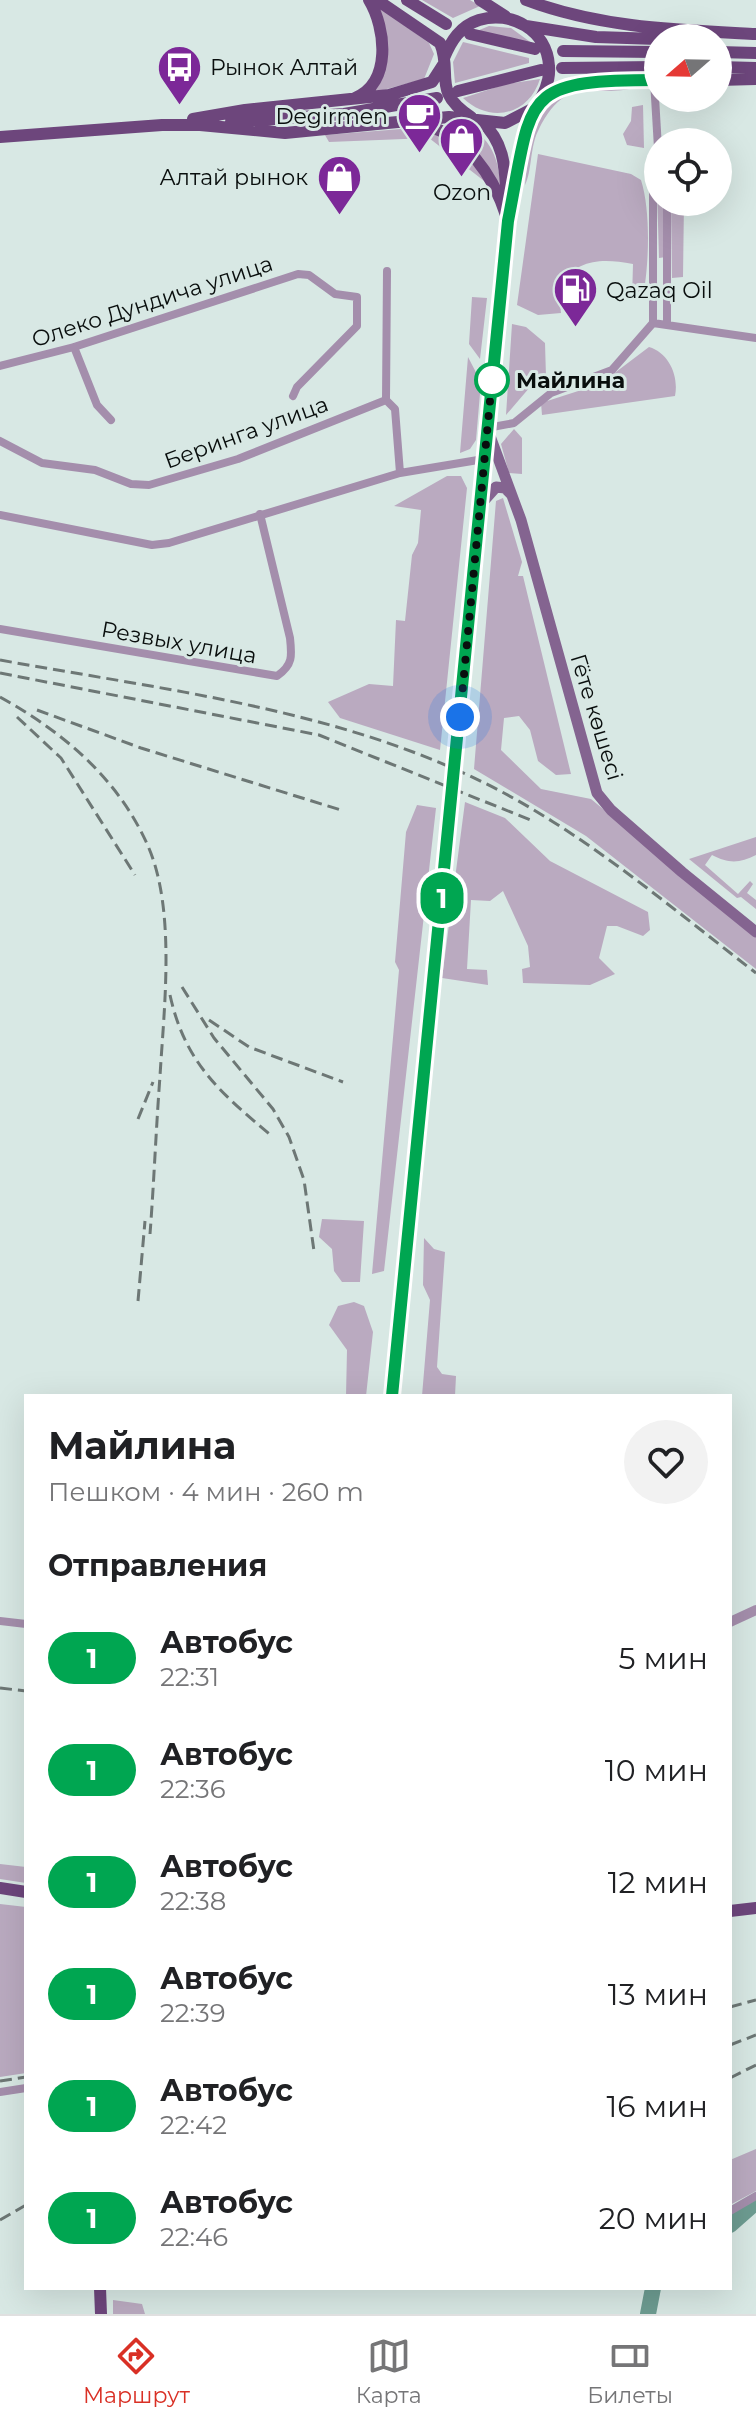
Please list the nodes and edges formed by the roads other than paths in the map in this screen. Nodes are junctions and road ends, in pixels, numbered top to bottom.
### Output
1 (369, 0) edge
2 (377, 0) edge
3 (407, 0) edge
4 (480, 0) edge
5 (526, 0) edge
6 (508, 17) junction
7 (446, 24) dead end
8 (526, 25) junction
9 (470, 34) dead end
10 (756, 36) edge
11 (732, 38) edge
12 (644, 39) edge
13 (535, 49) dead end
14 (563, 51) dead end
15 (644, 52) edge
16 (732, 52) edge
17 (756, 53) edge
18 (443, 62) junction
19 (644, 67) edge
20 (732, 67) edge
21 (562, 68) dead end
22 (756, 68) edge
23 (541, 70) dead end
24 (756, 79) edge
25 (644, 80) edge
26 (732, 80) edge
27 (458, 91) dead end
28 (437, 98) dead end
29 (352, 100) junction
30 (538, 104) junction
31 (478, 120) junction
32 (414, 123) junction
33 (162, 125) junction
34 (200, 125) junction
35 (0, 137) edge
36 (653, 216) edge
37 (667, 216) edge
38 (508, 221) junction
39 (387, 271) dead end
40 (653, 323) junction
41 (667, 324) junction
42 (756, 338) edge
43 (74, 347) junction
44 (0, 366) edge
45 (293, 396) dead end
46 (386, 400) junction
47 (111, 420) dead end
48 (487, 428) junction
49 (0, 441) edge
50 (484, 459) junction
51 (400, 473) junction
52 (513, 496) junction
53 (480, 506) junction
54 (260, 514) junction
55 (0, 515) edge
56 (0, 629) edge
57 (756, 932) edge
58 (392, 1394) edge
59 (756, 1610) edge
60 (0, 1621) edge
61 (732, 1621) edge
62 (24, 1624) edge
63 (0, 1888) edge
64 (24, 1892) edge
65 (756, 1908) edge
66 (732, 1911) edge
67 (24, 2088) edge
68 (0, 2092) edge
69 (756, 2196) edge
70 (732, 2210) edge
71 (100, 2290) edge
72 (101, 2314) edge

1 - 29 main road
2 - 18 main road
3 - 7 main road
4 - 6 main road
5 - 10 main road
6 - 8 main road
6 - 18 main road
8 - 12 main road
8 - 30 main road
9 - 13 main road
10 - 11 main road
14 - 15 main road
16 - 17 main road
18 - 29 main road
18 - 31 main road
19 - 21 main road
20 - 22 main road
23 - 27 main road
24 - 26 main road
25 - 30 main road
28 - 34 main road
29 - 33 main road
30 - 31 main road
30 - 38 main road
31 - 32 main road
31 - 38 main road
32 - 34 main road
32 - 38 main road
33 - 34 main road
33 - 35 main road
36 - 40 street
37 - 41 street
38 - 48 main road
39 - 46 street
40 - 41 street
40 - 48 street
41 - 42 street
43 - 44 street, Олеко Дундича улица
43 - 45 street, Олеко Дундича улица
43 - 47 street
46 - 49 street, Беринга улица
46 - 51 street
48 - 50 main road
48 - 52 main road, Гёте көшесі
50 - 51 street
50 - 53 main road
51 - 54 street
52 - 53 main road
52 - 57 main road, Гёте көшесі
53 - 58 main road, bridge
54 - 55 street
54 - 56 street, Резвых улица
59 - 61 street
60 - 62 street
63 - 64 main road
65 - 66 main road
67 - 68 street
69 - 70 street
71 - 72 main road

